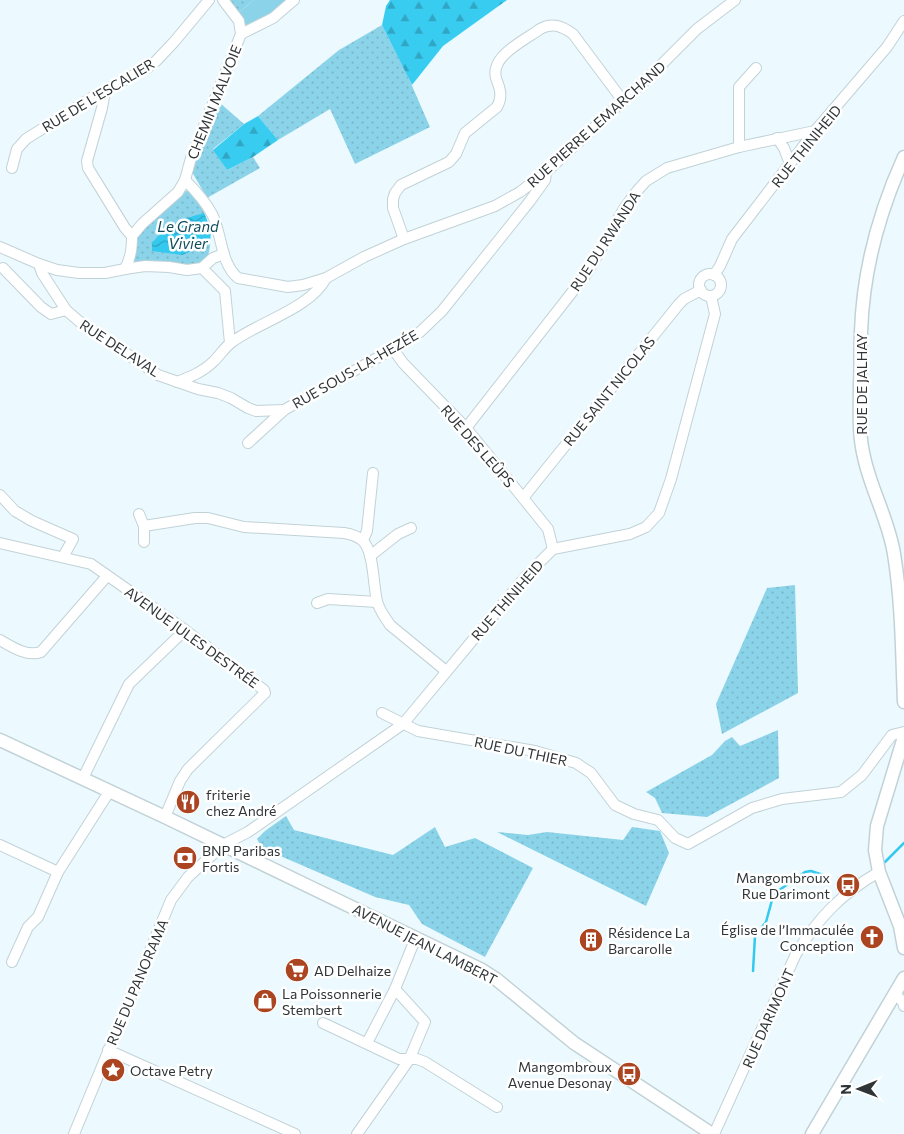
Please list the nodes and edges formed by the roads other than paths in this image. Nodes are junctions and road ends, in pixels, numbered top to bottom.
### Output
1 (209, 0) edge
2 (223, 0) edge
3 (294, 0) edge
4 (735, 0) edge
5 (904, 21) edge
6 (241, 34) junction
7 (756, 68) dead end
8 (105, 91) junction
9 (623, 101) junction
10 (815, 131) junction
11 (777, 138) junction
12 (739, 147) junction
13 (904, 157) edge
14 (790, 164) junction
15 (12, 168) dead end
16 (546, 172) junction
17 (185, 180) junction
18 (132, 236) junction
19 (404, 239) junction
20 (0, 247) edge
21 (15, 254) junction
22 (224, 254) junction
23 (40, 264) junction
24 (125, 268) junction
25 (202, 268) junction
26 (1, 270) edge
27 (714, 274) junction
28 (326, 278) junction
29 (701, 290) junction
30 (711, 296) junction
31 (66, 310) junction
32 (230, 343) junction
33 (393, 349) junction
34 (177, 382) junction
35 (284, 410) junction
36 (466, 428) junction
37 (248, 442) dead end
38 (373, 473) dead end
39 (0, 495) edge
40 (523, 498) junction
41 (139, 514) dead end
42 (144, 526) junction
43 (411, 528) dead end
44 (363, 540) junction
45 (144, 542) dead end
46 (0, 543) edge
47 (553, 548) junction
48 (370, 556) junction
49 (63, 557) junction
50 (107, 576) junction
51 (317, 602) dead end
52 (377, 602) junction
53 (185, 630) junction
54 (0, 640) edge
55 (446, 671) junction
56 (904, 702) edge
57 (382, 713) dead end
58 (403, 724) junction
59 (904, 732) edge
60 (904, 737) edge
61 (0, 740) edge
62 (83, 778) junction
63 (109, 792) junction
64 (165, 817) junction
65 (223, 845) junction
66 (0, 846) edge
67 (58, 872) junction
68 (879, 872) junction
69 (416, 937) junction
70 (904, 948) edge
71 (12, 962) dead end
72 (904, 978) edge
73 (395, 989) junction
74 (895, 994) junction
75 (904, 1006) edge
76 (322, 1023) dead end
77 (367, 1043) junction
78 (108, 1050) junction
79 (409, 1060) junction
80 (496, 1106) dead end
81 (74, 1134) edge
82 (295, 1134) edge
83 (357, 1134) edge
84 (713, 1134) edge
85 (812, 1134) edge

1 - 8 street, RUE DE L'ESCALIER
2 - 6 street, CHEMIN MALVOIE
3 - 6 street
4 - 9 street, RUE PIERRE LEMARCHAND
5 - 10 street, RUE THINIHEID
6 - 17 street, CHEMIN MALVOIE
7 - 12 street
8 - 15 street, RUE DE L'ESCALIER
8 - 18 street
9 - 16 street, RUE PIERRE LEMARCHAND
9 - 19 street
10 - 11 street, RUE DU RWANDA
10 - 14 street, RUE THINIHEID
11 - 12 street, RUE DU RWANDA
11 - 14 street
12 - 36 street, RUE DU RWANDA
13 - 56 main road, RUE DE JALHAY
14 - 27 street, RUE THINIHEID
16 - 19 street, RUE PIERRE LEMARCHAND
16 - 33 street, RUE SOUS-LA-HEZÉE
17 - 18 street
17 - 22 street
18 - 24 street
19 - 28 street, RUE PIERRE LEMARCHAND
20 - 21 street
21 - 23 street
21 - 26 street
22 - 25 street
22 - 28 street, RUE PIERRE LEMARCHAND
23 - 24 street
23 - 31 street, RUE DELAVAL
24 - 25 street
25 - 32 street
26 - 31 street, RUE DELAVAL
27 - 29 street, RUE THINIHEID
27 - 30 street, RUE THINIHEID
28 - 32 street, RUE DELAVAL
29 - 30 street
29 - 40 street, RUE SAINT NICOLAS
30 - 47 street, RUE THINIHEID
31 - 34 street, RUE DELAVAL
32 - 34 street, RUE DELAVAL
33 - 35 street, RUE SOUS-LA-HEZÉE
33 - 36 street, RUE DES LEÛPS
34 - 35 street, RUE DELAVAL
35 - 37 street, RUE SOUS-LA-HEZÉE
36 - 40 street, RUE DES LEÛPS
38 - 44 street
39 - 49 street
40 - 47 street, RUE DES LEÛPS
41 - 42 street
42 - 44 street
42 - 45 street
43 - 48 street
44 - 48 street
46 - 49 street, AVENUE JULES DESTRÉE
47 - 55 street, RUE THINIHEID
48 - 52 street
49 - 50 street, AVENUE JULES DESTRÉE
50 - 53 street, AVENUE JULES DESTRÉE
50 - 54 street
51 - 52 street
52 - 55 street
53 - 62 street
53 - 64 street, AVENUE JULES DESTRÉE
55 - 58 street, RUE THINIHEID
57 - 58 street
58 - 59 street, RUE DU THIER
58 - 65 street, RUE THINIHEID
60 - 68 main road
61 - 62 main road, AVENUE JEAN LAMBERT
62 - 63 main road, AVENUE JEAN LAMBERT
63 - 64 main road, AVENUE JEAN LAMBERT
63 - 67 street
64 - 65 main road, AVENUE JEAN LAMBERT
65 - 69 main road, AVENUE JEAN LAMBERT
65 - 78 street, RUE DU PANORAMA
66 - 67 street
67 - 71 street
68 - 70 main road
68 - 84 street, RUE DARIMONT
69 - 73 street
69 - 84 main road, AVENUE JEAN LAMBERT
72 - 74 main road
73 - 77 street
73 - 79 street
74 - 75 street
74 - 85 main road
76 - 77 street
77 - 79 street
78 - 81 street, RUE DU PANORAMA
78 - 82 street
79 - 80 street
79 - 83 street

